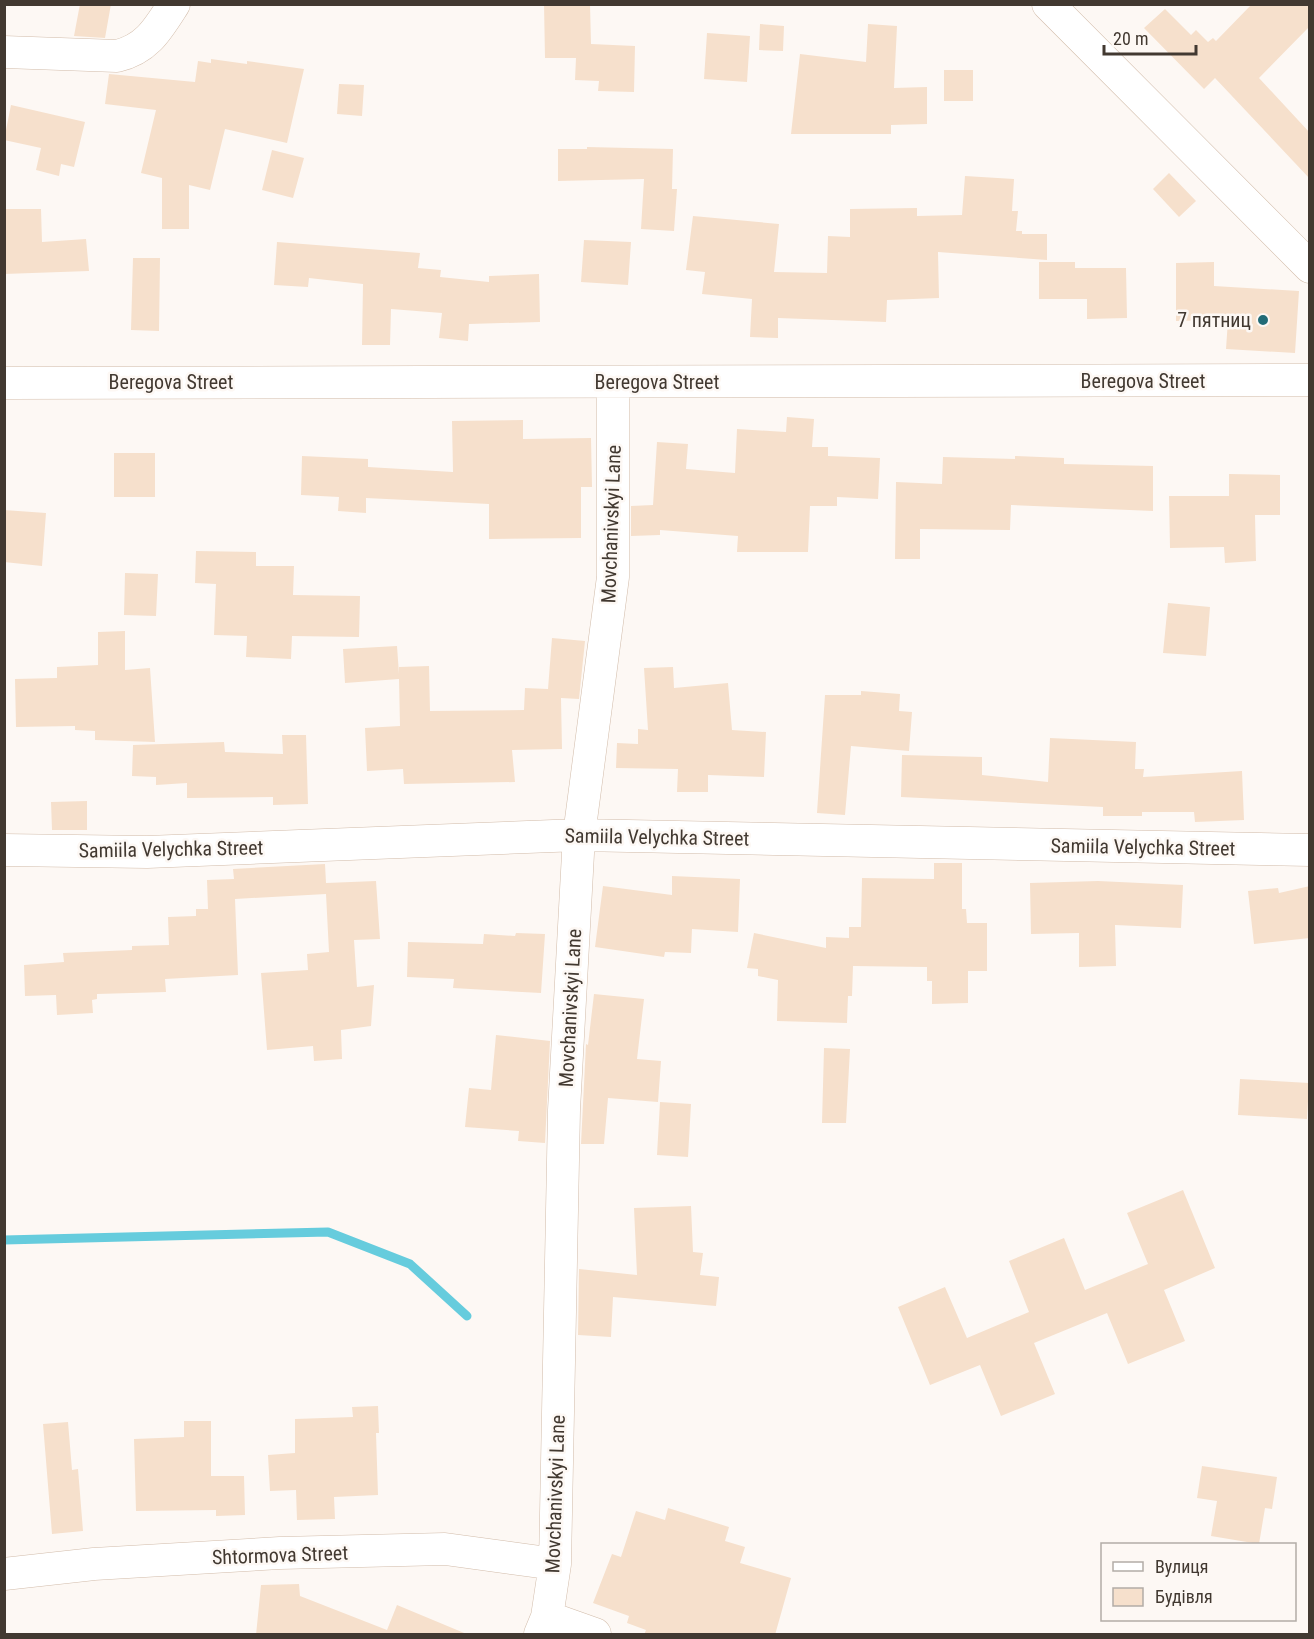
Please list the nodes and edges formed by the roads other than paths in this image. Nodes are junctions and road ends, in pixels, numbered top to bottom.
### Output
1 (174, 4) edge
2 (1048, 4) edge
3 (4, 52) edge
4 (1310, 267) edge
5 (1310, 381) edge
6 (613, 382) junction
7 (4, 383) edge
8 (579, 835) junction
9 (4, 850) edge
10 (1310, 850) edge
11 (555, 1564) junction
12 (4, 1574) edge
13 (544, 1626) edge
14 (595, 1635) edge

1 - 3 street
2 - 4 street
5 - 6 street, Beregova Street
6 - 7 street, Beregova Street
6 - 8 street, Movchanivskyi Lane
8 - 9 street, Samiila Velychka Street
8 - 10 street, Samiila Velychka Street
8 - 11 street, Movchanivskyi Lane
11 - 12 street, Shtormova Street
11 - 13 street, Movchanivskyi Lane
13 - 14 street

